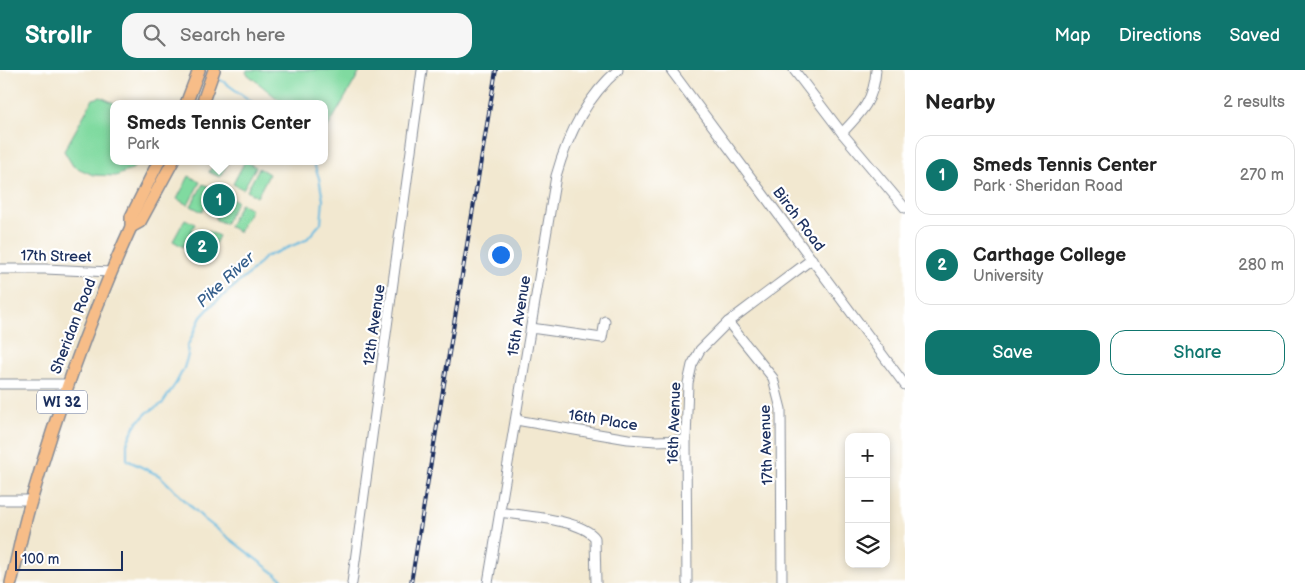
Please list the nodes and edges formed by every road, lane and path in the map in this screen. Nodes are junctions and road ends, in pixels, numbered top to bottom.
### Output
1 (199, 70) edge
2 (214, 70) edge
3 (422, 70) edge
4 (618, 70) edge
5 (671, 70) edge
6 (794, 70) edge
7 (876, 70) edge
8 (188, 100) edge
9 (204, 100) edge
10 (842, 133) junction
11 (157, 165) edge
12 (171, 165) edge
13 (905, 208) edge
14 (131, 227) junction
15 (812, 259) junction
16 (0, 269) edge
17 (111, 272) junction
18 (605, 321) dead end
19 (728, 322) junction
20 (531, 328) junction
21 (0, 384) edge
22 (67, 384) junction
23 (905, 385) edge
24 (516, 420) junction
25 (686, 440) junction
26 (0, 500) edge
27 (31, 500) junction
28 (500, 512) junction
29 (11, 583) edge
30 (352, 583) edge
31 (488, 583) edge
32 (596, 583) edge
33 (687, 583) edge
34 (782, 583) edge

1 - 8 main road
2 - 9 main road
3 - 30 street, 12th Avenue
4 - 20 street, 15th Avenue
5 - 15 street, Birch Road
6 - 10 street
7 - 10 street
10 - 13 street
11 - 14 main road, Sheridan Road / WI 32
12 - 14 main road, Sheridan Road / WI 32
14 - 17 main road, Sheridan Road / WI 32
15 - 19 street, 16th Avenue
15 - 23 street, Birch Road
16 - 17 street, 17th Street
17 - 22 main road, Sheridan Road / WI 32
18 - 20 street
19 - 25 street, 16th Avenue
19 - 34 street, 17th Avenue
20 - 24 street, 15th Avenue
21 - 22 street
22 - 27 main road, Sheridan Road / WI 32
24 - 25 street, 16th Place
24 - 28 street, 15th Avenue
25 - 33 street, 16th Avenue
26 - 27 street
27 - 29 main road, Sheridan Road / WI 32
28 - 31 street, 15th Avenue
28 - 32 street

